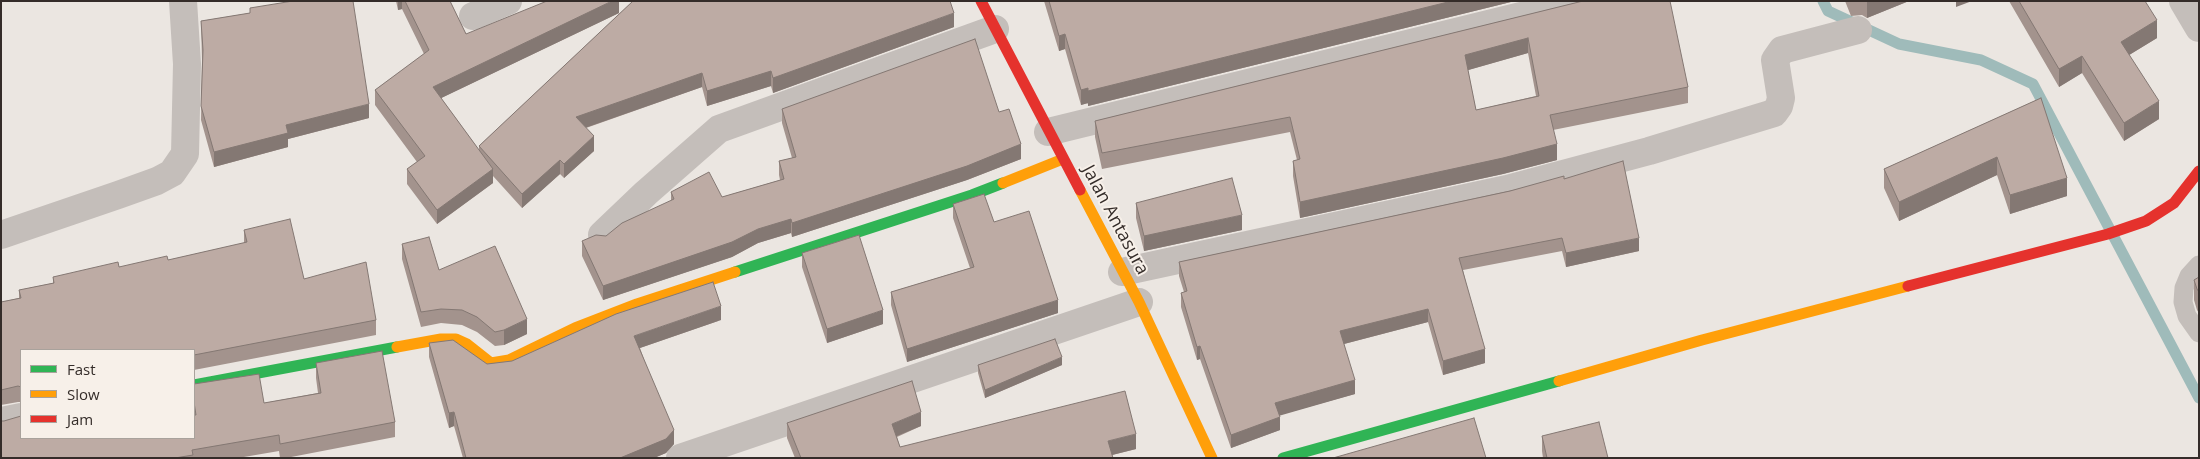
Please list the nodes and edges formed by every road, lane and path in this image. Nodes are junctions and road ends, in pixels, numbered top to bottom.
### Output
1 (183, 1) edge
2 (508, 1) edge
3 (980, 1) edge
4 (1582, 1) edge
5 (2183, 1) edge
6 (473, 16) dead end
7 (2199, 28) edge
8 (996, 29) junction
9 (1858, 30) dead end
10 (1048, 132) junction
11 (1063, 159) junction
12 (2199, 170) edge
13 (1, 235) edge
14 (602, 235) edge
15 (2199, 265) edge
16 (1122, 272) junction
17 (1139, 302) junction
18 (2199, 333) edge
19 (195, 385) edge
20 (20, 417) edge
21 (1, 421) edge
22 (680, 458) edge
23 (1212, 458) edge
24 (1283, 458) edge

1 - 13 street
2 - 6 street
3 - 8 street, Jalan Antasura
4 - 10 street
5 - 7 street
8 - 10 street, Jalan Antasura
8 - 14 street
9 - 16 street
10 - 11 street, Jalan Antasura
11 - 16 street, Jalan Antasura
11 - 19 street
12 - 24 street
15 - 18 lane
16 - 17 street, Jalan Antasura
17 - 22 street
17 - 23 street, Jalan Antasura
20 - 21 street

